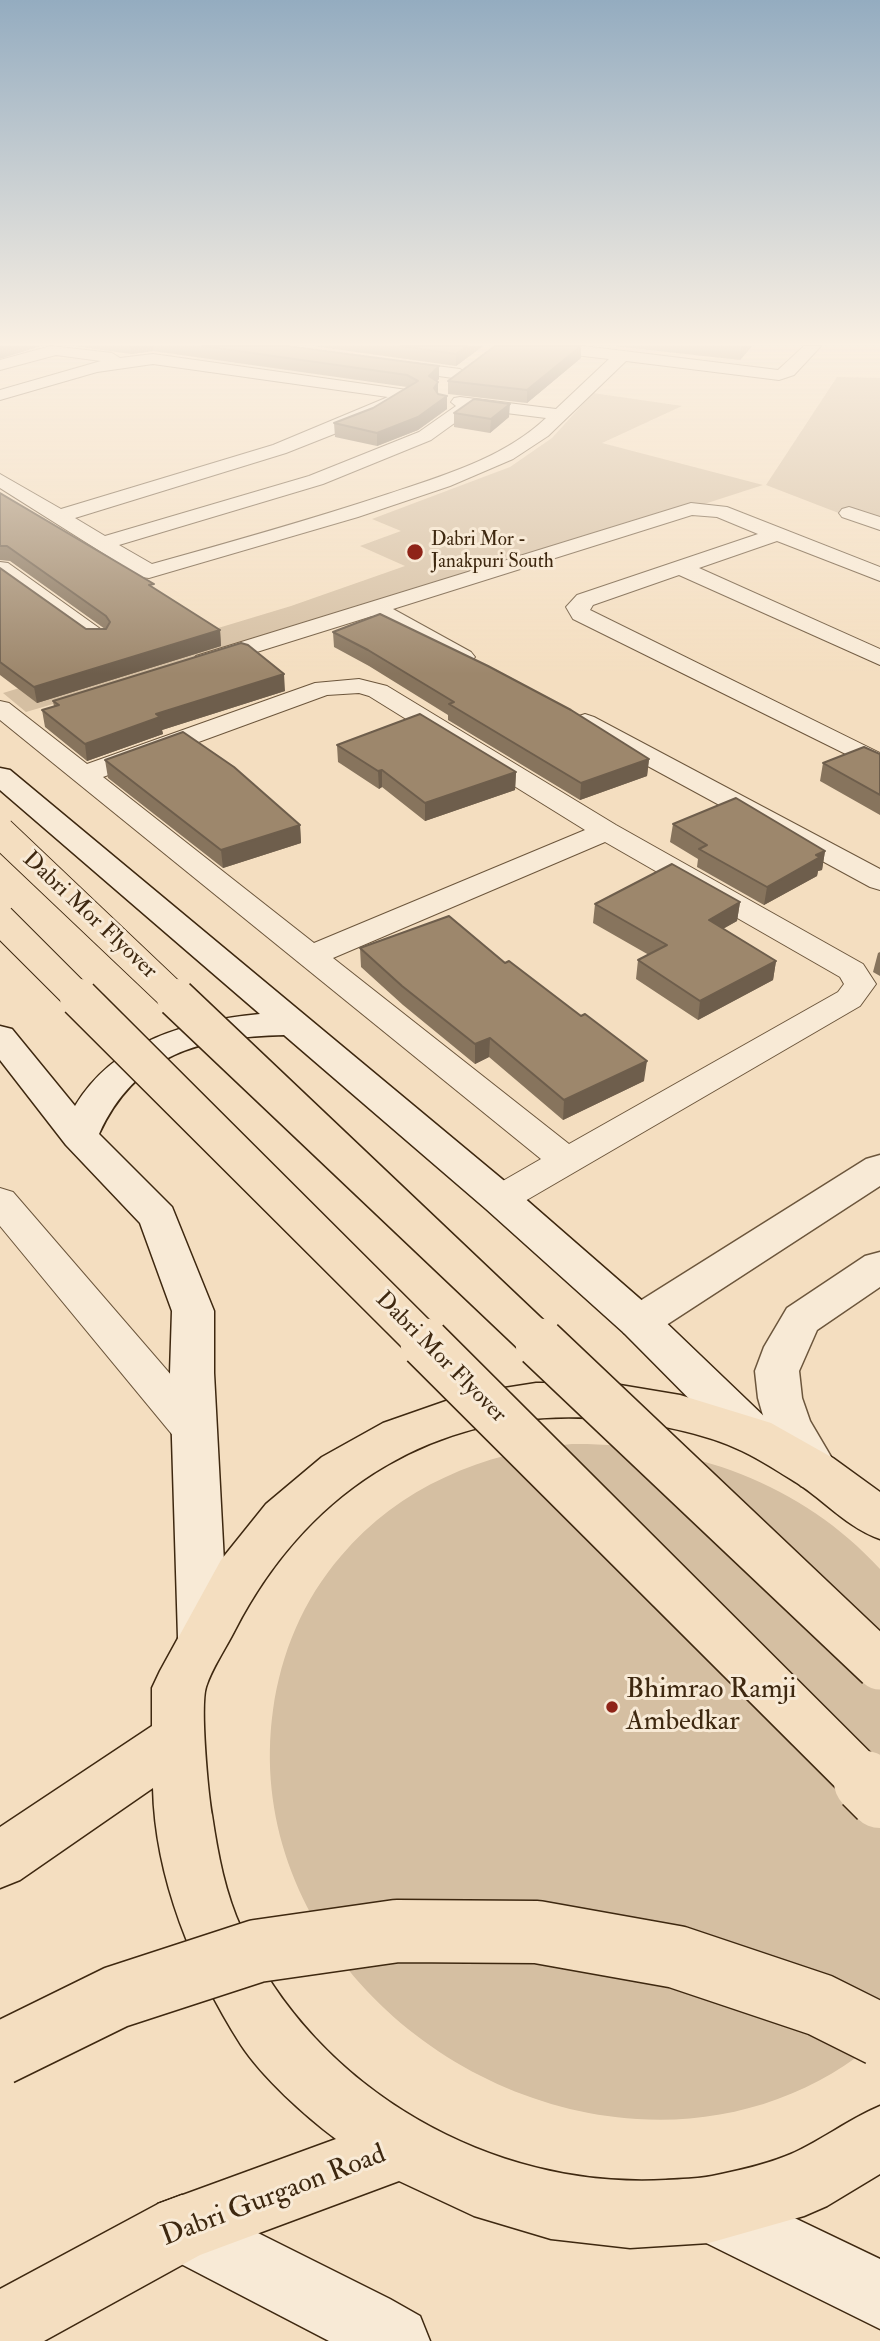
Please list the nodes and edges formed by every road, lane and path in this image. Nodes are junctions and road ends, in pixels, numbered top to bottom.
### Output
1 (264, 455) edge
2 (377, 455) edge
3 (505, 455) edge
4 (0, 480) edge
5 (849, 513) dead end
6 (60, 516) junction
7 (880, 524) edge
8 (777, 534) junction
9 (103, 543) junction
10 (678, 566) junction
11 (0, 568) edge
12 (880, 575) edge
13 (373, 608) junction
14 (98, 638) edge
15 (880, 658) edge
16 (481, 666) edge
17 (179, 669) edge
18 (566, 712) edge
19 (18, 714) edge
20 (880, 763) edge
21 (83, 775) junction
22 (0, 776) edge
23 (606, 831) junction
24 (0, 832) edge
25 (880, 881) edge
26 (0, 919) edge
27 (311, 956) junction
28 (292, 1024) junction
29 (0, 1037) edge
30 (79, 1136) junction
31 (567, 1161) junction
32 (880, 1168) edge
33 (500, 1199) junction
34 (0, 1201) edge
35 (880, 1267) edge
36 (639, 1322) junction
37 (195, 1432) junction
38 (755, 1436) junction
39 (817, 1472) junction
40 (880, 1518) edge
41 (204, 1638) junction
42 (880, 1665) edge
43 (179, 1739) junction
44 (880, 1797) edge
45 (0, 1860) edge
46 (880, 2035) edge
47 (0, 2054) edge
48 (880, 2138) edge
49 (401, 2148) junction
50 (709, 2210) junction
51 (183, 2228) junction
52 (880, 2295) edge
53 (0, 2327) edge
54 (395, 2341) edge

1 - 6 street
2 - 9 street
3 - 9 street
4 - 6 street
5 - 7 street
6 - 9 street
8 - 10 street
8 - 12 street
8 - 13 street
10 - 15 street
10 - 20 street
11 - 14 street
13 - 16 street
13 - 17 street
18 - 25 street
19 - 21 street
21 - 23 street
21 - 27 street
22 - 28 main road
23 - 27 street
23 - 31 street
24 - 42 main road, Dabri Mor Flyover, bridge
26 - 44 main road, Dabri Mor Flyover, bridge
27 - 31 street
28 - 30 main road
28 - 33 main road
29 - 30 main road
30 - 37 main road
31 - 33 street
32 - 36 main road
33 - 36 main road
34 - 37 street
35 - 39 main road
36 - 38 main road
37 - 41 main road
38 - 39 main road
38 - 41 main road
39 - 40 main road
41 - 43 main road
43 - 45 main road
43 - 49 main road
46 - 47 main road, bridge
48 - 50 main road
49 - 50 main road
49 - 51 main road, Dabri Gurgaon Road
50 - 52 main road
51 - 53 main road, Dabri Gurgaon Road
51 - 54 main road

